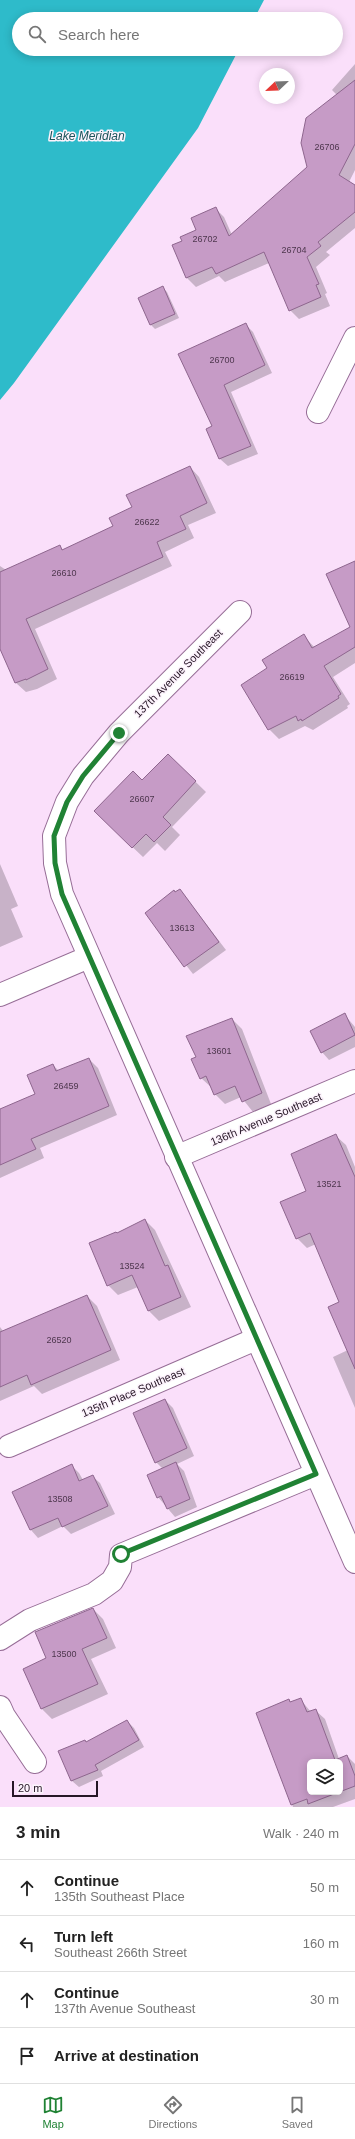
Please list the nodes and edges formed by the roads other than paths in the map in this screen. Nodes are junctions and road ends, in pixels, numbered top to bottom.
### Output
1 (355, 338) edge
2 (318, 412) dead end
3 (240, 612) dead end
4 (89, 957) junction
5 (0, 995) edge
6 (355, 1081) edge
7 (176, 1157) junction
8 (256, 1339) junction
9 (9, 1446) dead end
10 (316, 1474) junction
11 (355, 1562) edge
12 (0, 1639) edge
13 (0, 1707) edge
14 (35, 1762) dead end

1 - 2 street
3 - 4 street, 137th Avenue Southeast
4 - 5 street
4 - 7 street
6 - 7 street, 136th Avenue Southeast
7 - 8 street
8 - 9 street, 135th Place Southeast
8 - 10 street
10 - 11 street
10 - 12 street
13 - 14 street

